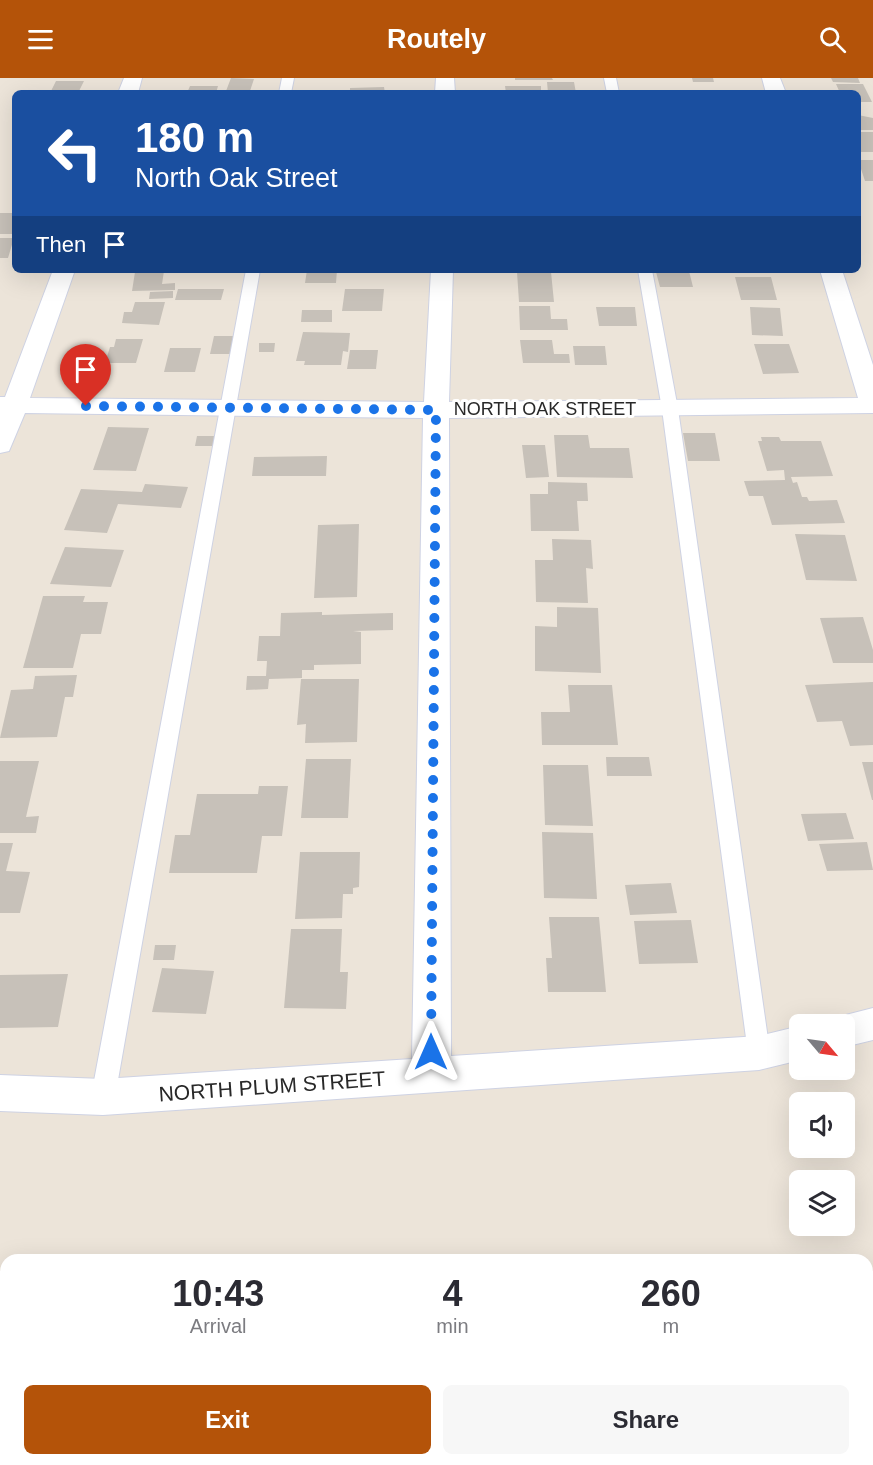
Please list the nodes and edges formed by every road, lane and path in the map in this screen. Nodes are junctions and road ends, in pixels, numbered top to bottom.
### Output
1 (63, 273) edge
2 (251, 273) edge
3 (442, 273) edge
4 (646, 273) edge
5 (832, 273) edge
6 (873, 404) edge
7 (8, 405) edge
8 (227, 409) junction
9 (669, 409) junction
10 (436, 410) junction
11 (0, 445) edge
12 (873, 1023) edge
13 (855, 1028) edge
14 (789, 1046) edge
15 (759, 1053) junction
16 (431, 1076) junction
17 (0, 1093) edge
18 (103, 1096) junction

1 - 7 street
2 - 8 lane
3 - 10 street
4 - 9 lane
5 - 6 street
6 - 9 street, NORTH OAK STREET
7 - 8 street, NORTH OAK STREET
7 - 11 street
8 - 10 street, NORTH OAK STREET
8 - 18 lane
9 - 10 street, NORTH OAK STREET
9 - 15 lane
10 - 16 street
12 - 13 street
14 - 15 street, NORTH PLUM STREET
15 - 16 street, NORTH PLUM STREET
16 - 18 street, NORTH PLUM STREET
17 - 18 street, NORTH PLUM STREET

